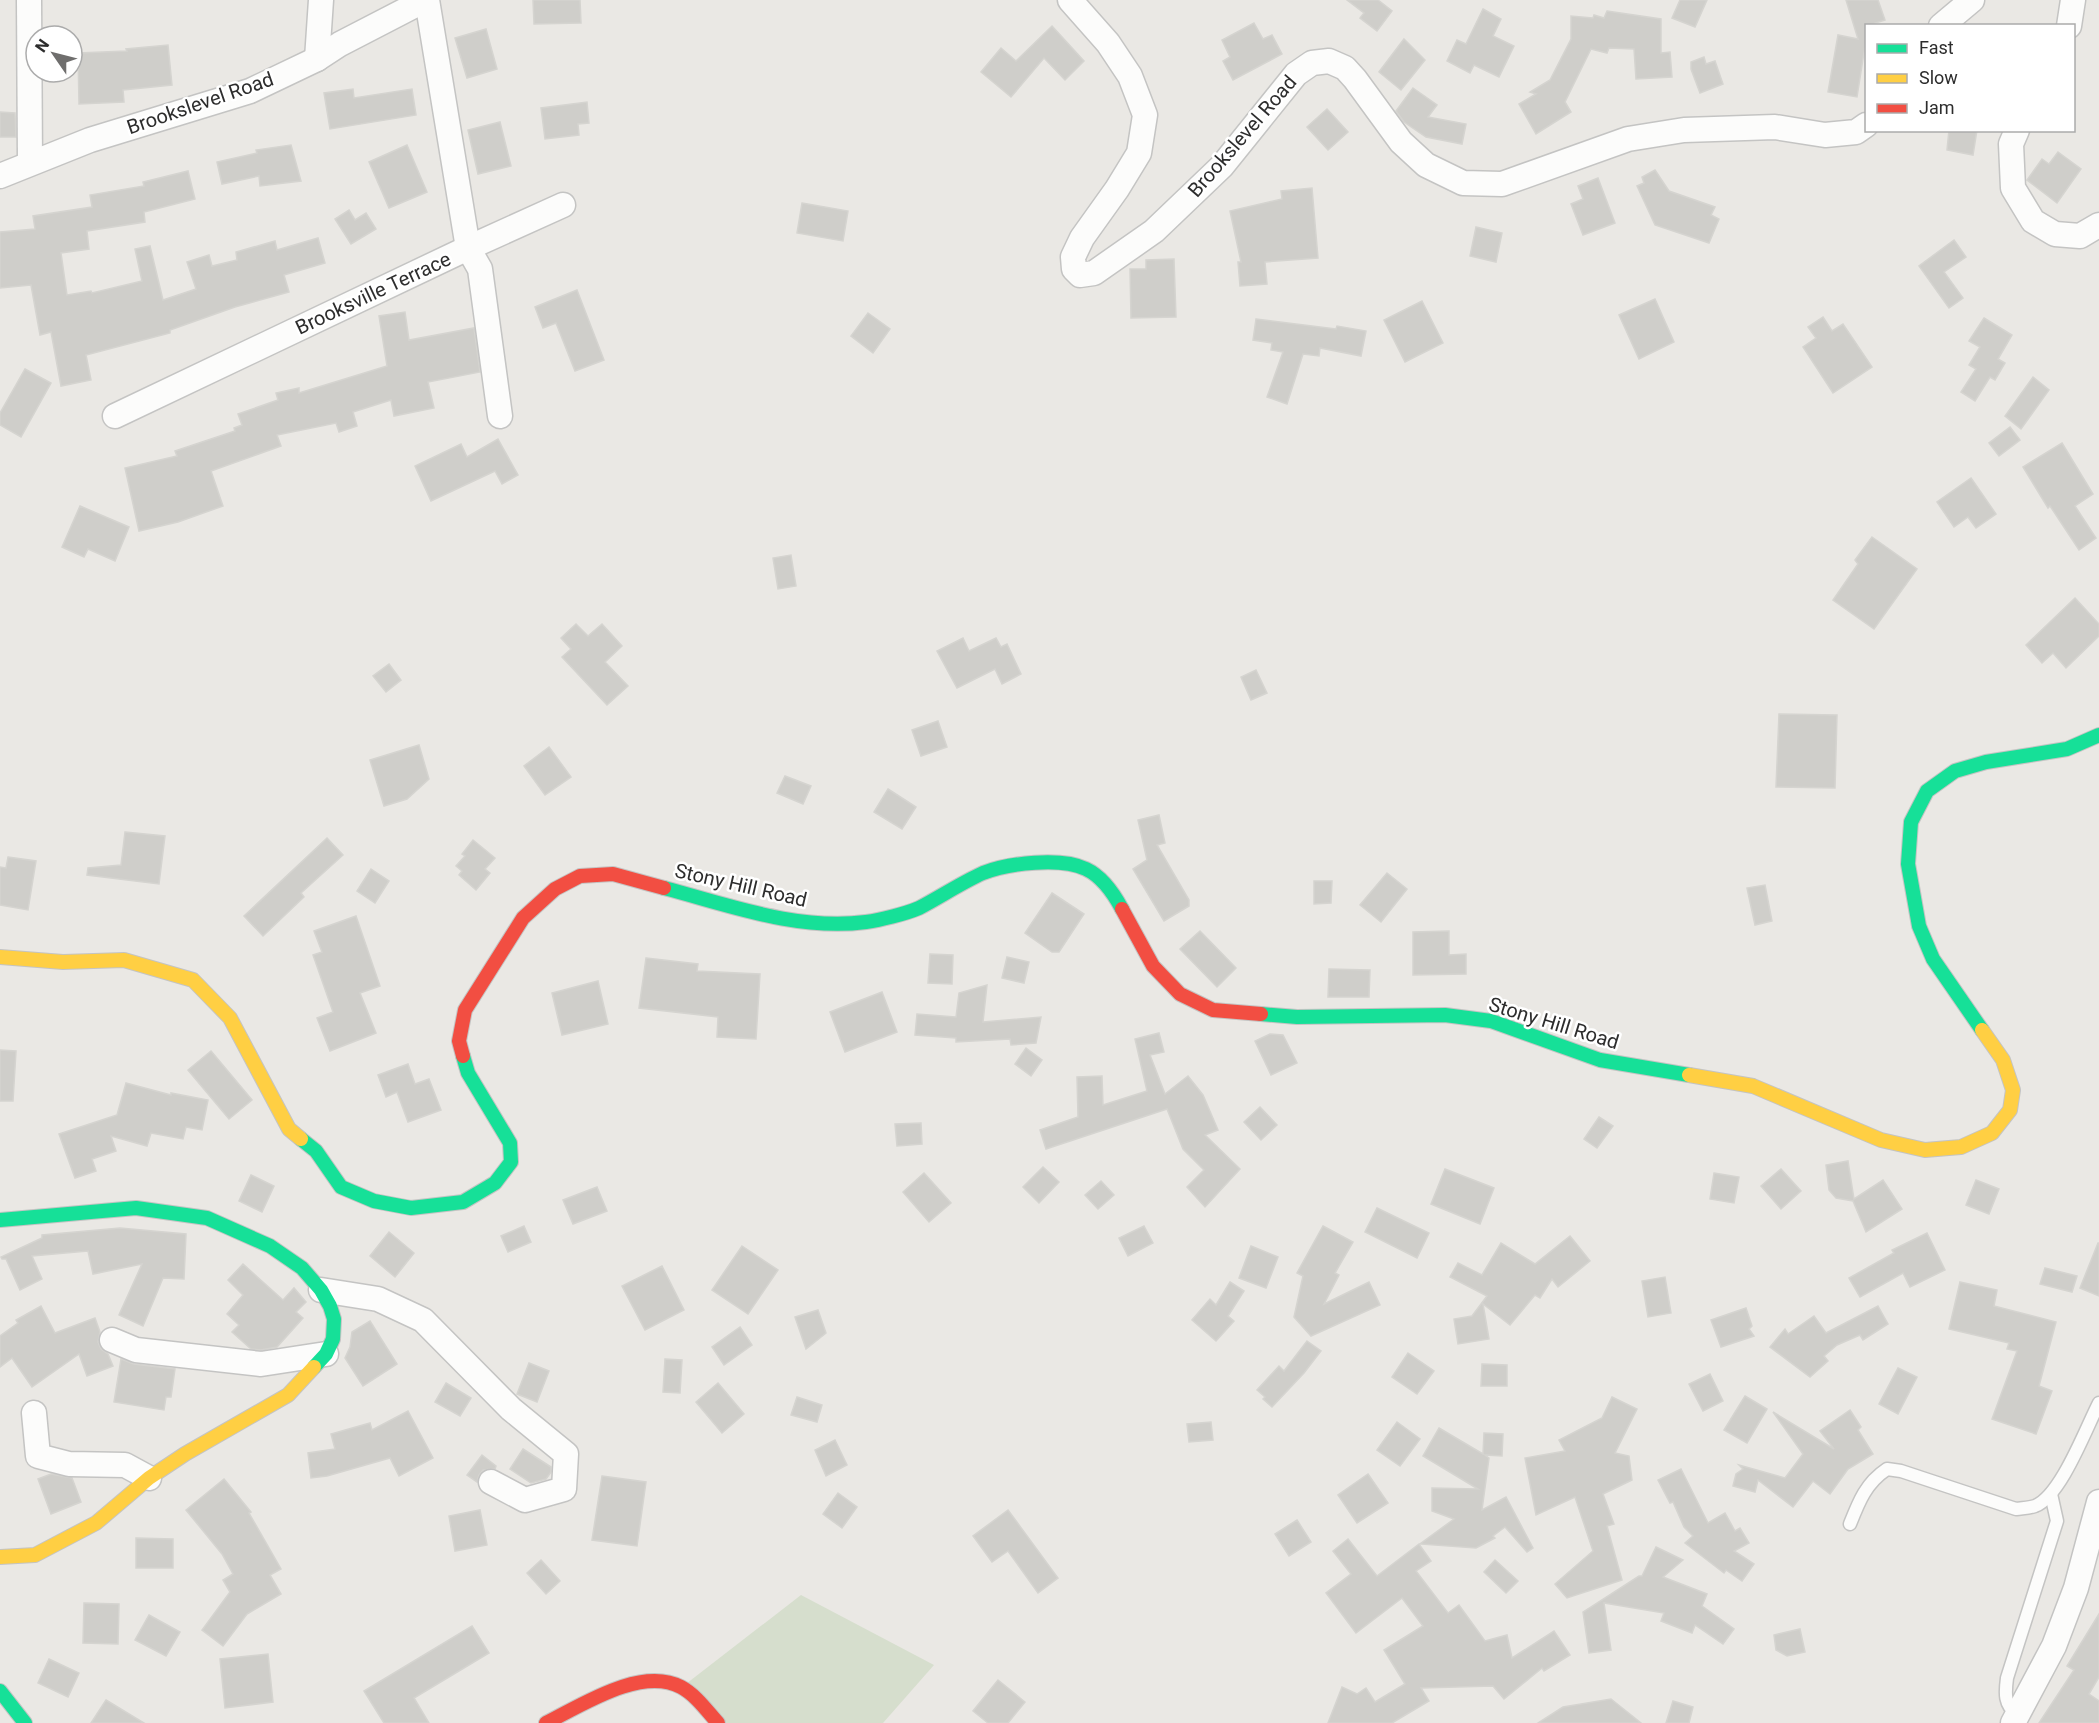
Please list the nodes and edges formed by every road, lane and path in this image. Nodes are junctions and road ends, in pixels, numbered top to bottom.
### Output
1 (29, 0) edge
2 (321, 0) edge
3 (426, 0) edge
4 (1070, 0) edge
5 (1972, 0) edge
6 (2073, 0) edge
7 (1943, 24) edge
8 (2069, 24) edge
9 (317, 59) junction
10 (1865, 126) edge
11 (2016, 132) edge
12 (30, 163) junction
13 (0, 176) edge
14 (563, 205) dead end
15 (2099, 225) edge
16 (468, 248) junction
17 (115, 416) dead end
18 (500, 416) dead end
19 (2099, 735) edge
20 (0, 957) edge
21 (0, 1220) edge
22 (321, 1290) junction
23 (112, 1341) dead end
24 (326, 1354) junction
25 (2099, 1403) edge
26 (34, 1413) dead end
27 (149, 1478) junction
28 (491, 1482) dead end
29 (2050, 1494) junction
30 (2099, 1502) edge
31 (1850, 1524) dead end
32 (0, 1557) edge
33 (0, 1691) edge
34 (2015, 1719) edge
35 (25, 1723) edge
36 (546, 1723) edge
37 (718, 1723) edge

1 - 12 street
2 - 9 street
3 - 9 street, Brookslevel Road
3 - 16 street, Brooksville Terrace
4 - 10 street, Brookslevel Road
5 - 7 street
6 - 8 street
9 - 12 street, Brookslevel Road
11 - 15 street
12 - 13 street, Brookslevel Road
14 - 16 street
16 - 17 street, Brooksville Terrace
16 - 18 street
19 - 20 main road, Stony Hill Road
21 - 22 main road
22 - 24 main road
22 - 28 street
23 - 24 street
24 - 27 main road
25 - 29 lane
26 - 27 street
27 - 32 main road
29 - 31 lane
29 - 34 lane
30 - 34 street
33 - 35 main road
36 - 37 main road

